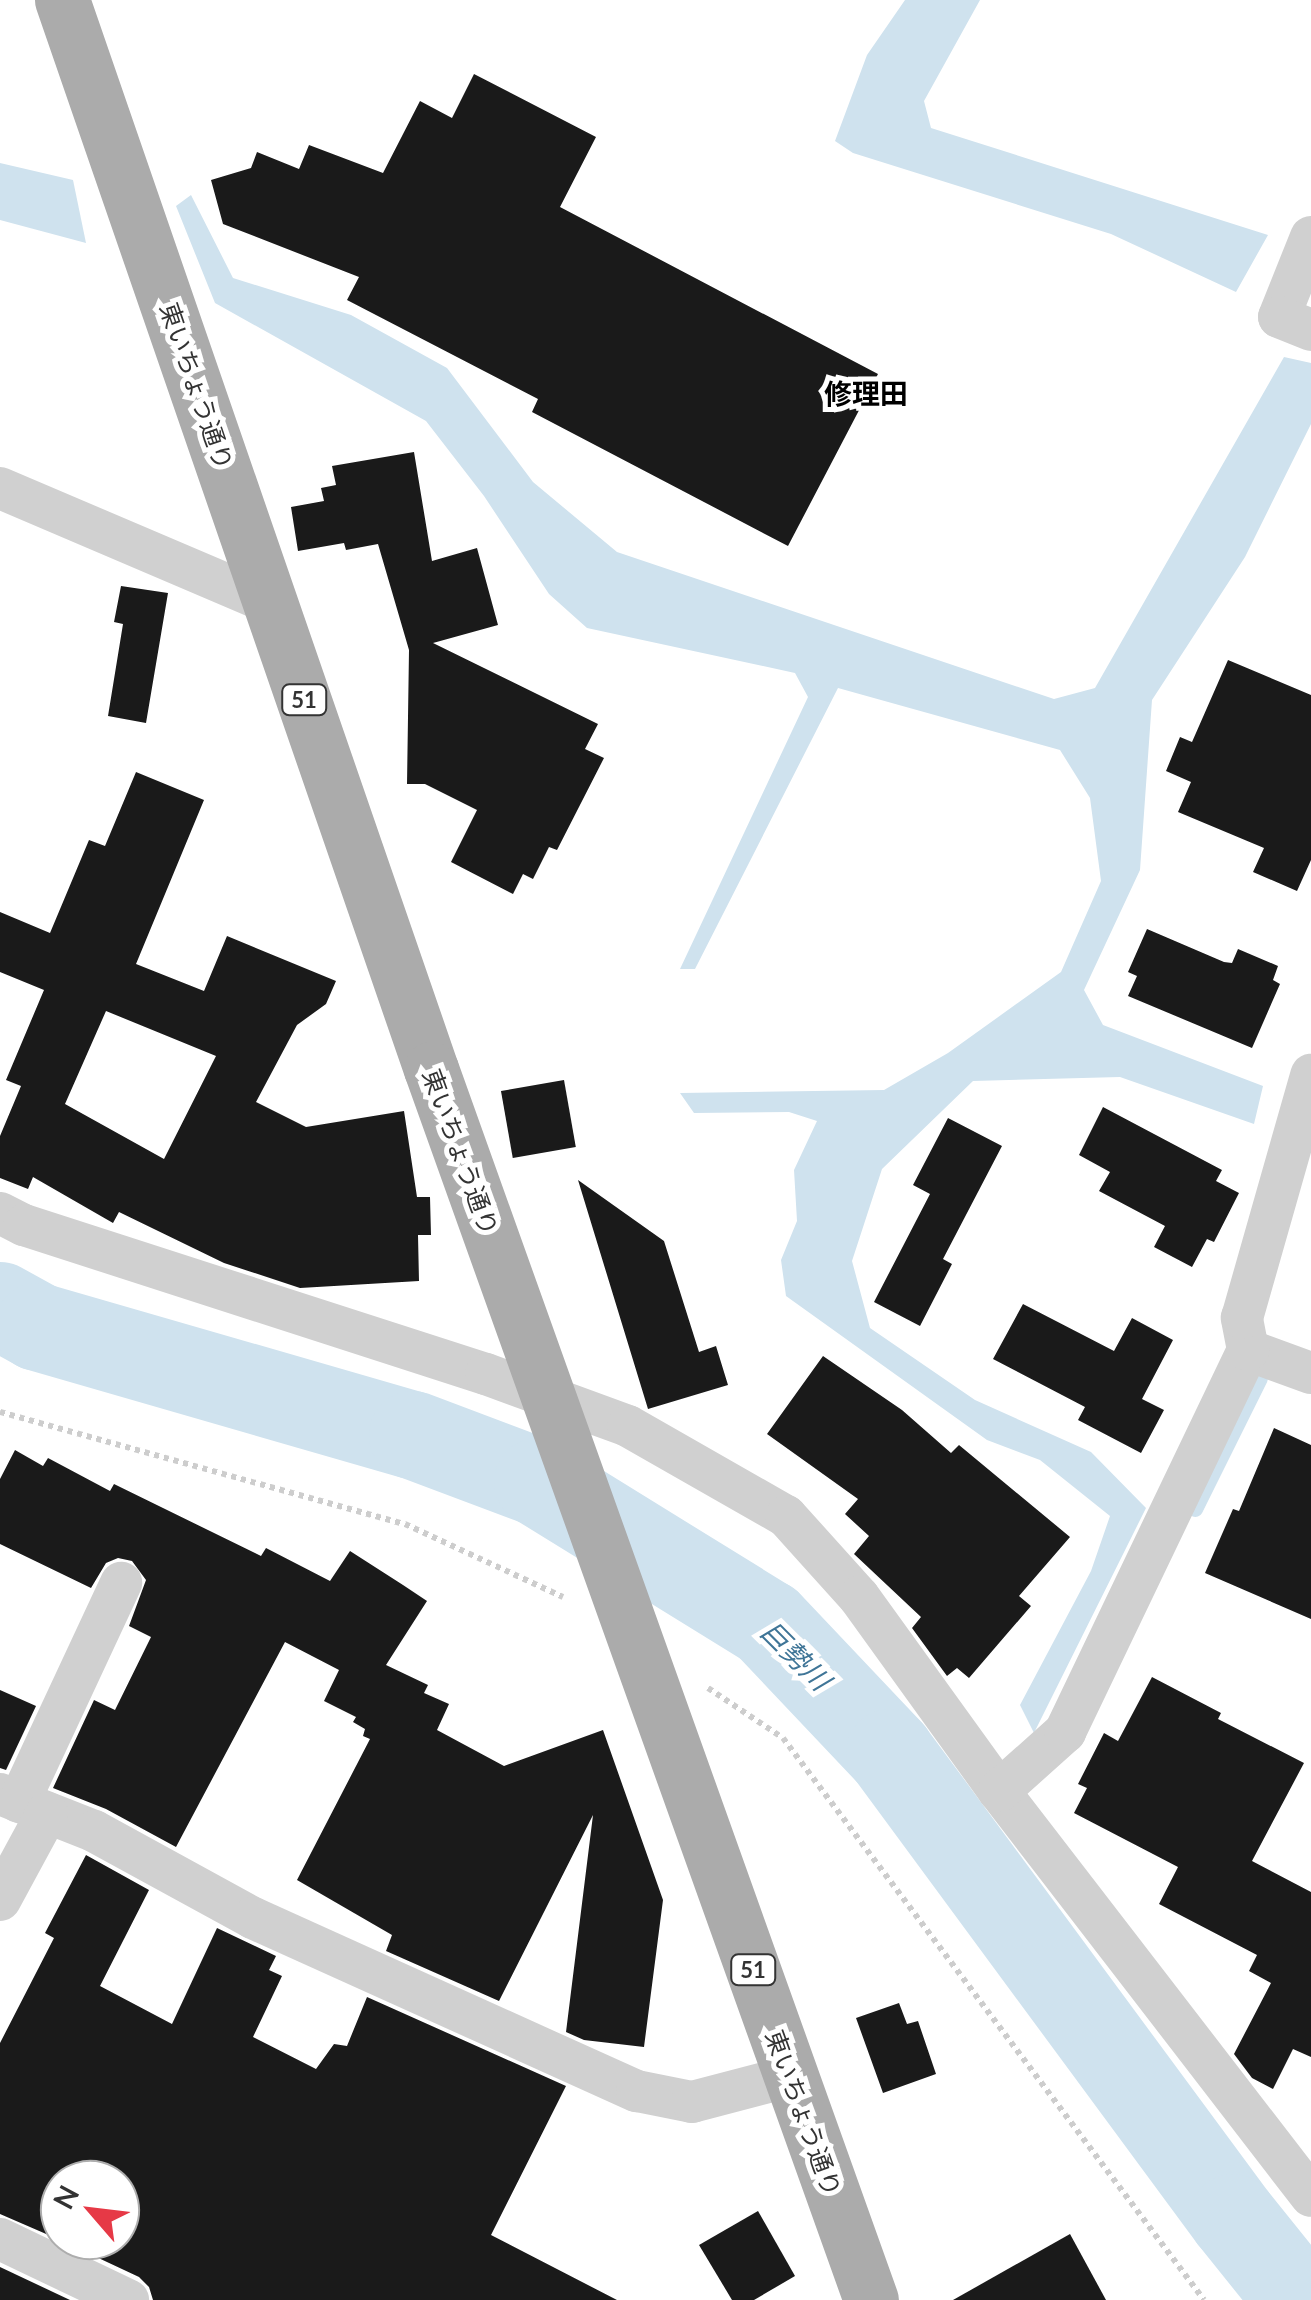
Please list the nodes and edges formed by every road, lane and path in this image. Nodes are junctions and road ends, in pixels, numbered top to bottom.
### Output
1 (62, 0) edge
2 (1311, 237) edge
3 (1311, 330) edge
4 (0, 488) edge
5 (272, 604) junction
6 (1311, 1075) edge
7 (0, 1213) edge
8 (1248, 1350) junction
9 (1311, 1373) edge
10 (549, 1398) junction
11 (0, 1412) edge
12 (121, 1583) dead end
13 (635, 1640) junction
14 (701, 1684) dead end
15 (999, 1791) junction
16 (22, 1803) edge
17 (0, 1900) edge
18 (791, 2076) junction
19 (1311, 2196) edge
20 (0, 2239) edge
21 (128, 2300) edge
22 (871, 2300) edge
23 (1204, 2300) edge

1 - 5 main road, 東いちょう通り / 51
2 - 3 street
4 - 5 street
5 - 10 main road, 東いちょう通り / 51
6 - 8 street
7 - 10 street
8 - 9 street
8 - 15 street
10 - 13 main road, 東いちょう通り / 51
10 - 15 street
11 - 13 path
12 - 16 street
13 - 18 main road, 東いちょう通り / 51
14 - 23 path
15 - 19 street
16 - 17 street
16 - 18 street
18 - 22 main road, 東いちょう通り / 51
20 - 21 street

